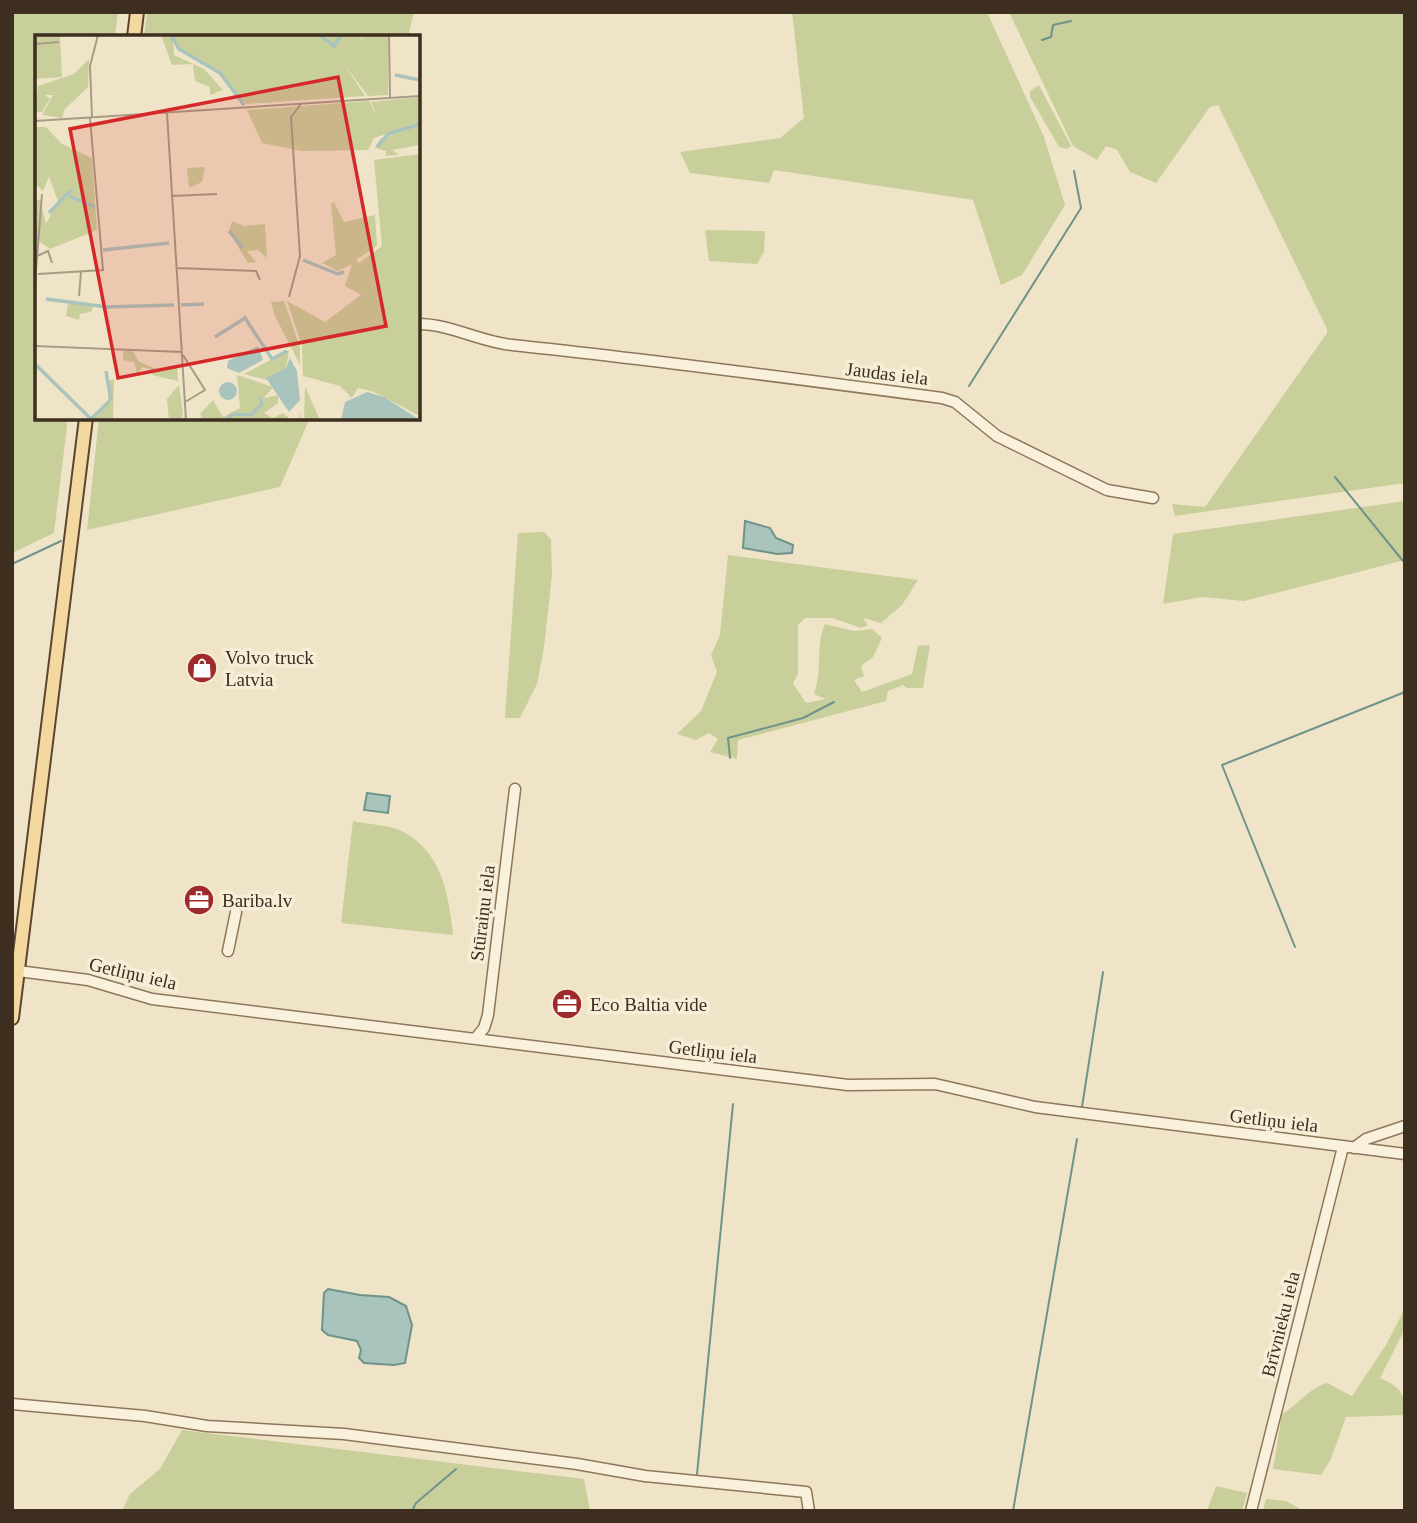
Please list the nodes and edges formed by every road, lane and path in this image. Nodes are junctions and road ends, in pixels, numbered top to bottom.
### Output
1 (137, 12) edge
2 (134, 35) edge
3 (420, 324) edge
4 (86, 420) edge
5 (1153, 498) dead end
6 (515, 789) dead end
7 (236, 912) dead end
8 (228, 951) dead end
9 (18, 971) junction
10 (12, 1018) edge
11 (475, 1039) junction
12 (1405, 1126) edge
13 (1348, 1147) junction
14 (1405, 1154) edge
15 (12, 1404) edge
16 (809, 1511) edge
17 (1251, 1511) edge

1 - 2 main road
3 - 5 street, Jaudas iela
4 - 9 main road
6 - 11 street, Stūraiņu iela
7 - 8 street
9 - 10 main road
9 - 11 street, Getliņu iela
11 - 13 street, Getliņu iela
12 - 13 street
13 - 14 street, Getliņu iela
13 - 17 street, Brīvnieku iela
15 - 16 street

